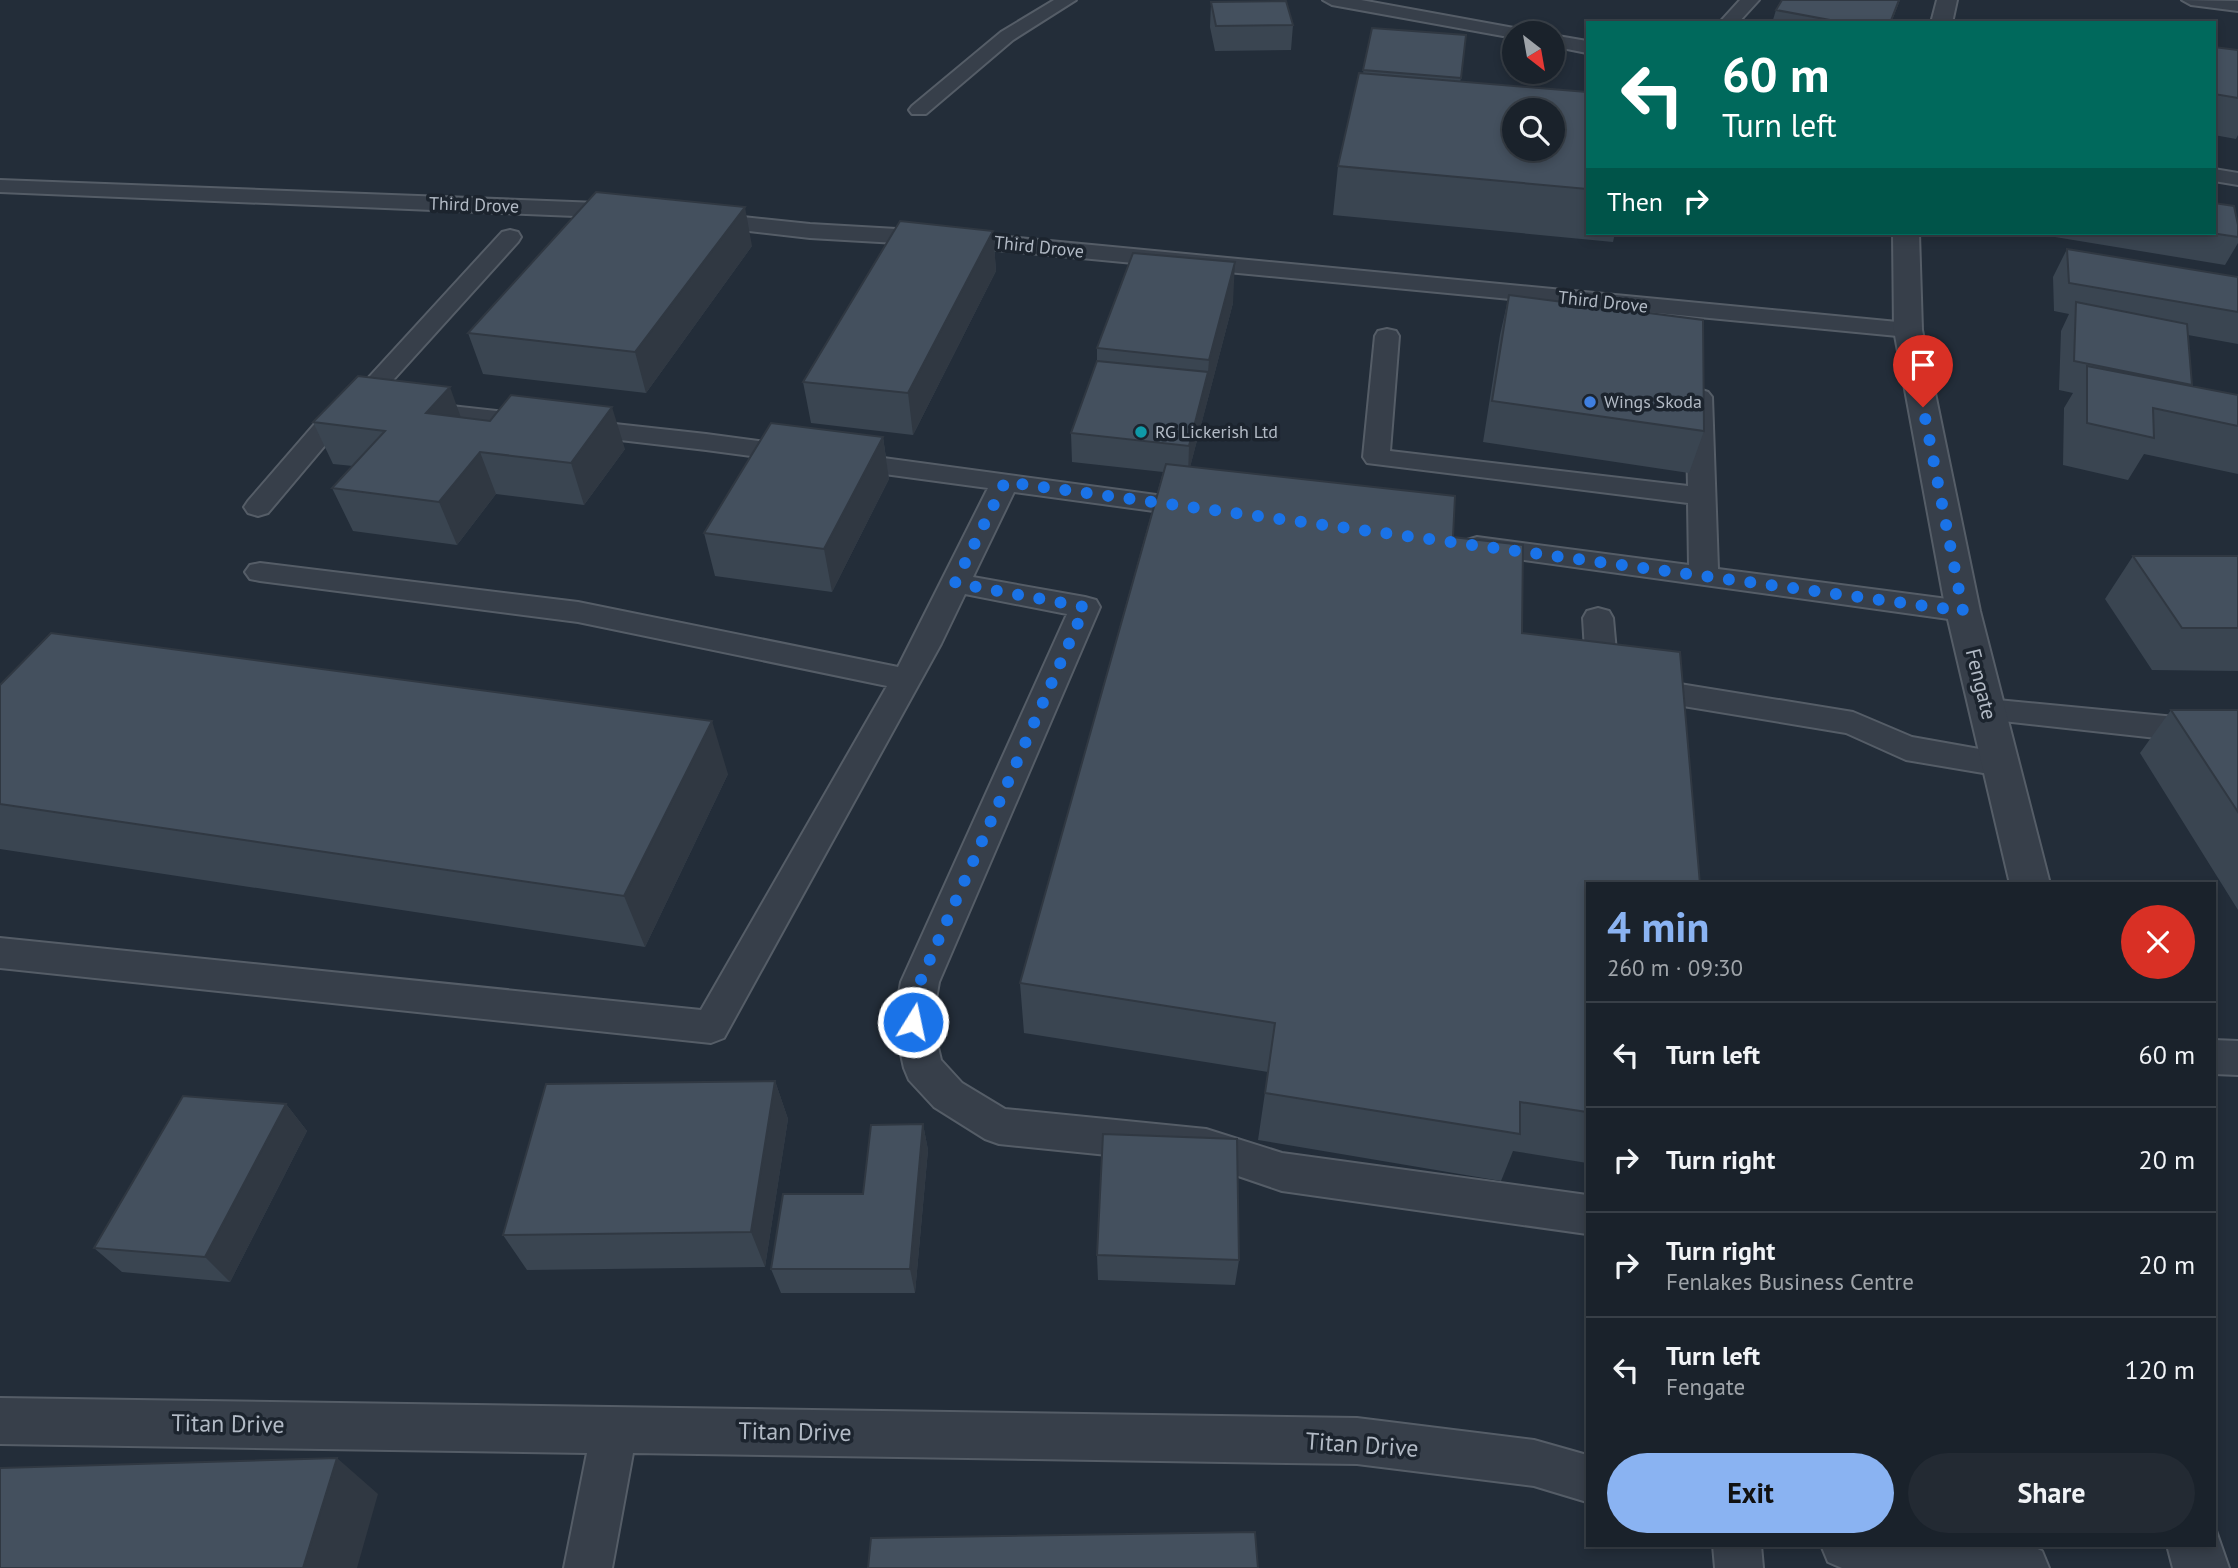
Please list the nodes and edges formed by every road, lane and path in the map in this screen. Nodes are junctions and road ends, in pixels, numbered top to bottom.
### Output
1 (1067, 0) edge
2 (1332, 0) edge
3 (1750, 0) edge
4 (1948, 0) edge
5 (2191, 0) edge
6 (2238, 6) edge
7 (1730, 21) edge
8 (1942, 21) edge
9 (1502, 31) edge
10 (1565, 43) edge
11 (1586, 47) edge
12 (919, 110) dead end
13 (2216, 175) edge
14 (2238, 178) edge
15 (0, 186) edge
16 (639, 213) edge
17 (679, 217) edge
18 (1906, 235) edge
19 (510, 237) dead end
20 (1908, 330) junction
21 (1387, 336) dead end
22 (1698, 375) edge
23 (358, 404) junction
24 (1005, 482) junction
25 (1701, 496) junction
26 (258, 507) dead end
27 (1226, 512) edge
28 (1445, 542) edge
29 (260, 572) dead end
30 (1703, 576) junction
31 (955, 583) junction
32 (1963, 611) junction
33 (1598, 618) dead end
34 (906, 679) junction
35 (1987, 710) junction
36 (2238, 735) edge
37 (2001, 764) junction
38 (2030, 882) edge
39 (0, 953) edge
40 (2216, 1058) edge
41 (2238, 1058) edge
42 (1586, 1215) edge
43 (0, 1421) edge
44 (615, 1430) junction
45 (1586, 1479) edge
46 (1737, 1547) edge
47 (1861, 1547) edge
48 (2196, 1547) edge
49 (588, 1568) edge
50 (1740, 1568) edge
51 (2025, 1568) edge
52 (2201, 1568) edge

1 - 12 lane
2 - 9 lane
3 - 7 lane
4 - 8 street
5 - 6 lane
10 - 11 lane
13 - 14 lane
15 - 16 lane, Third Drove
17 - 20 lane, Third Drove
18 - 20 street, Fengate
19 - 23 lane
20 - 32 street, Fengate
21 - 25 lane
22 - 25 lane
23 - 24 lane
23 - 26 lane
24 - 27 lane
24 - 31 lane
25 - 30 lane
28 - 30 lane
29 - 34 lane
30 - 32 lane
31 - 34 lane
31 - 42 lane
32 - 35 street, Fengate
33 - 37 lane
34 - 39 lane
35 - 36 lane
35 - 37 street, Fengate
37 - 38 street, Fengate
40 - 41 lane
43 - 44 lane, Titan Drive
44 - 45 lane, Titan Drive
44 - 49 lane
46 - 50 lane
47 - 51 lane
48 - 52 street

